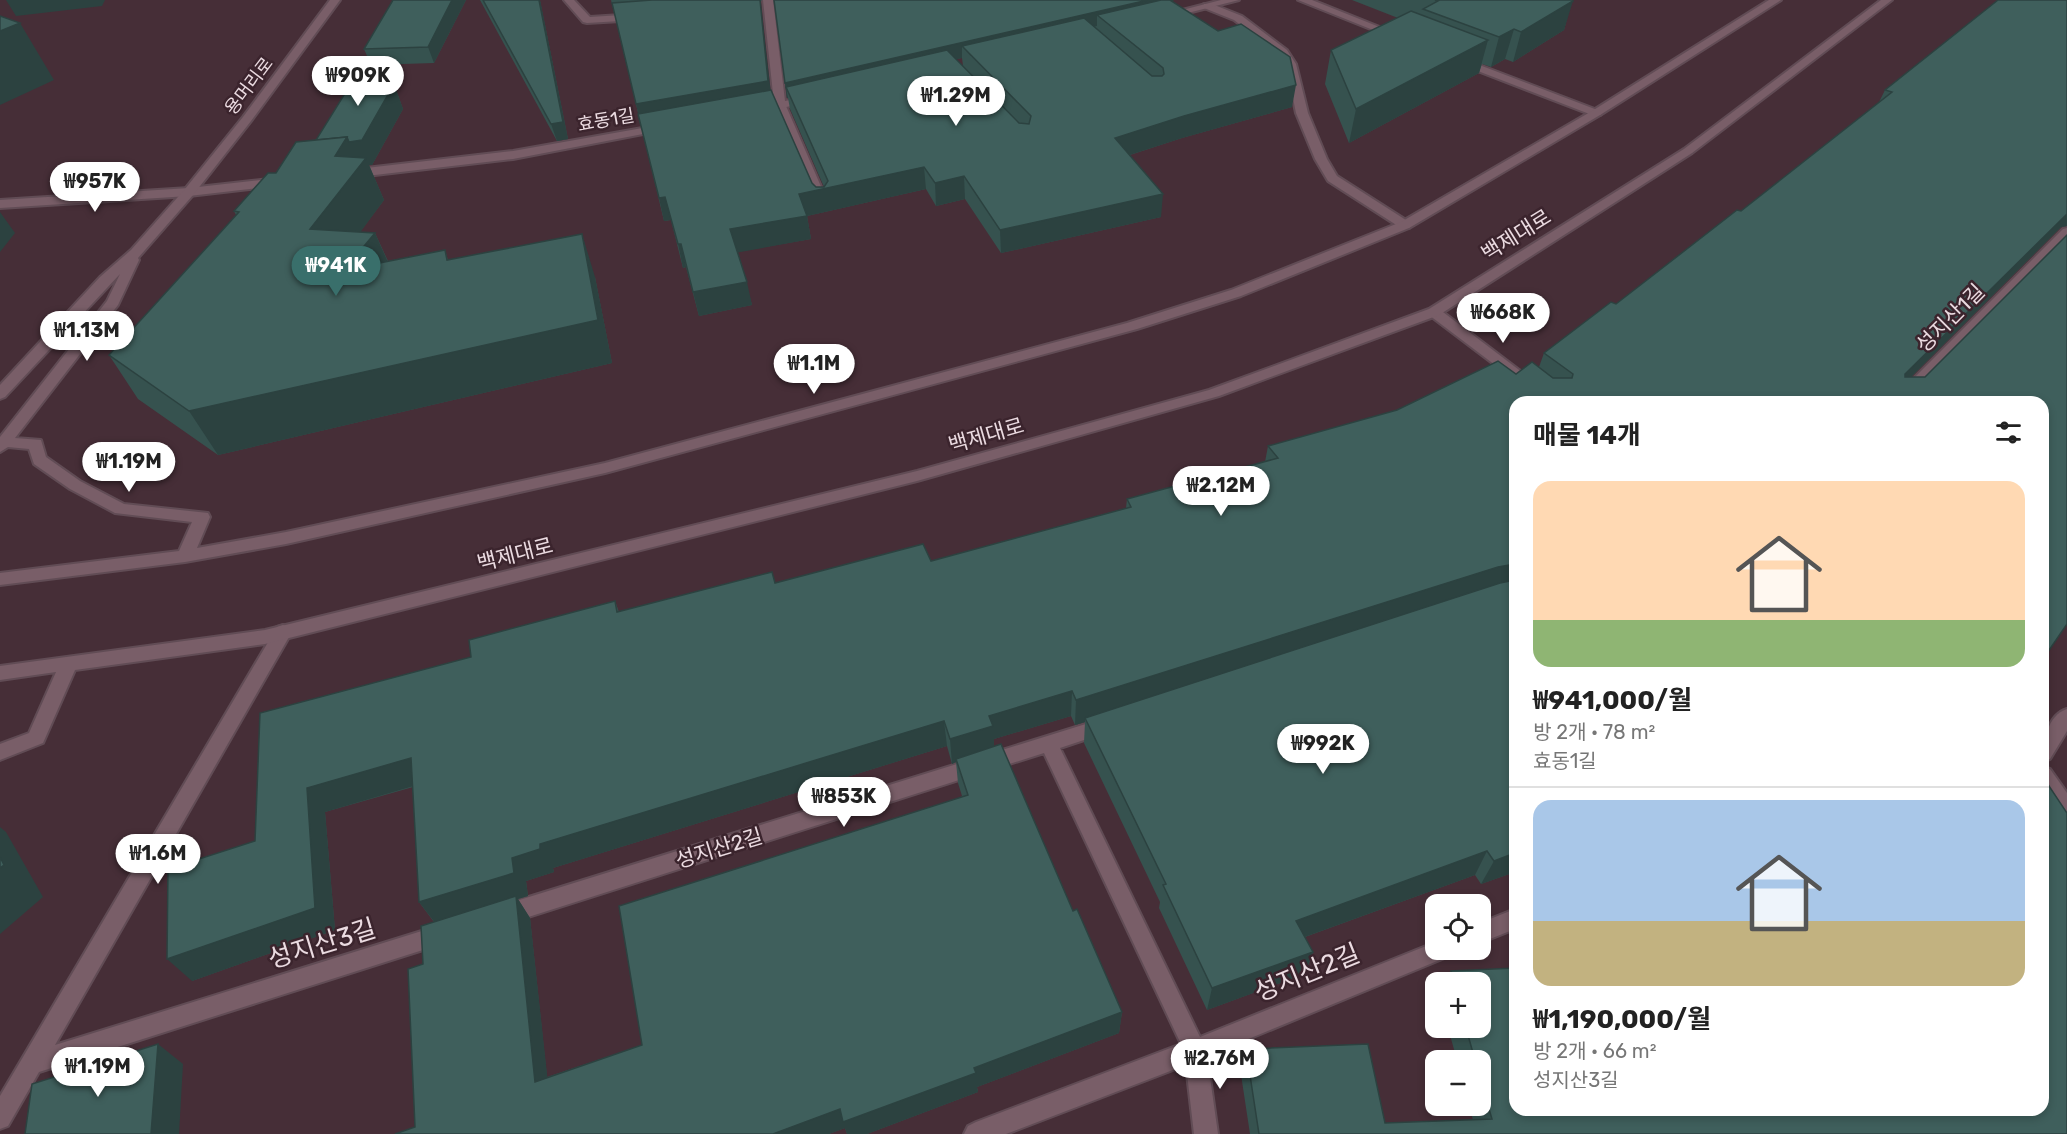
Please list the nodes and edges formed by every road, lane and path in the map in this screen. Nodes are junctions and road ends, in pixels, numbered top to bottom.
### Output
1 (335, 0) edge
2 (569, 0) edge
3 (1187, 0) edge
4 (1234, 0) edge
5 (1303, 0) edge
6 (1776, 0) edge
7 (1887, 0) edge
8 (765, 5) edge
9 (1208, 6) junction
10 (644, 16) edge
11 (1153, 19) edge
12 (1411, 42) edge
13 (1455, 59) edge
14 (826, 96) edge
15 (780, 106) junction
16 (745, 113) edge
17 (1596, 113) junction
18 (676, 125) edge
19 (339, 175) edge
20 (293, 180) edge
21 (189, 192) junction
22 (0, 204) edge
23 (823, 205) dead end
24 (1406, 225) junction
25 (2067, 232) edge
26 (136, 253) junction
27 (1434, 312) junction
28 (0, 394) edge
29 (1546, 396) edge
30 (1903, 396) edge
31 (2, 445) edge
32 (185, 556) junction
33 (0, 579) edge
34 (283, 632) junction
35 (69, 664) junction
36 (0, 673) edge
37 (2067, 716) edge
38 (1116, 722) edge
39 (1049, 744) junction
40 (2049, 744) edge
41 (0, 752) edge
42 (2049, 783) edge
43 (2067, 808) edge
44 (1509, 921) edge
45 (482, 922) edge
46 (460, 929) edge
47 (1491, 929) edge
48 (1425, 956) edge
49 (1195, 1050) junction
50 (33, 1063) junction
51 (0, 1118) edge
52 (976, 1134) edge
53 (1206, 1134) edge

1 - 21 street, 용머리로
2 - 10 street
3 - 9 street
4 - 9 street
5 - 12 street
6 - 17 street
7 - 27 street, 백제대로
8 - 15 street
9 - 11 street
9 - 24 street
13 - 17 street
14 - 15 street
15 - 16 street
15 - 23 street
17 - 24 street
18 - 19 street, 효동1길
20 - 21 street
21 - 22 street
21 - 26 street, 용머리로
24 - 32 street
25 - 30 street, 성지산1길
26 - 28 street, 용머리로
26 - 31 street, 용머리로
27 - 29 street
27 - 34 street, 백제대로
31 - 32 street
32 - 33 street
34 - 35 street, 백제대로
34 - 50 street
35 - 36 street, 백제대로
35 - 41 street
37 - 40 street
38 - 39 street, 성지산2길
39 - 45 street, 성지산2길
39 - 49 street
42 - 43 street
44 - 47 street
46 - 50 street, 성지산3길
48 - 49 street, 성지산2길
49 - 52 street, 성지산2길
49 - 53 street
50 - 51 street

